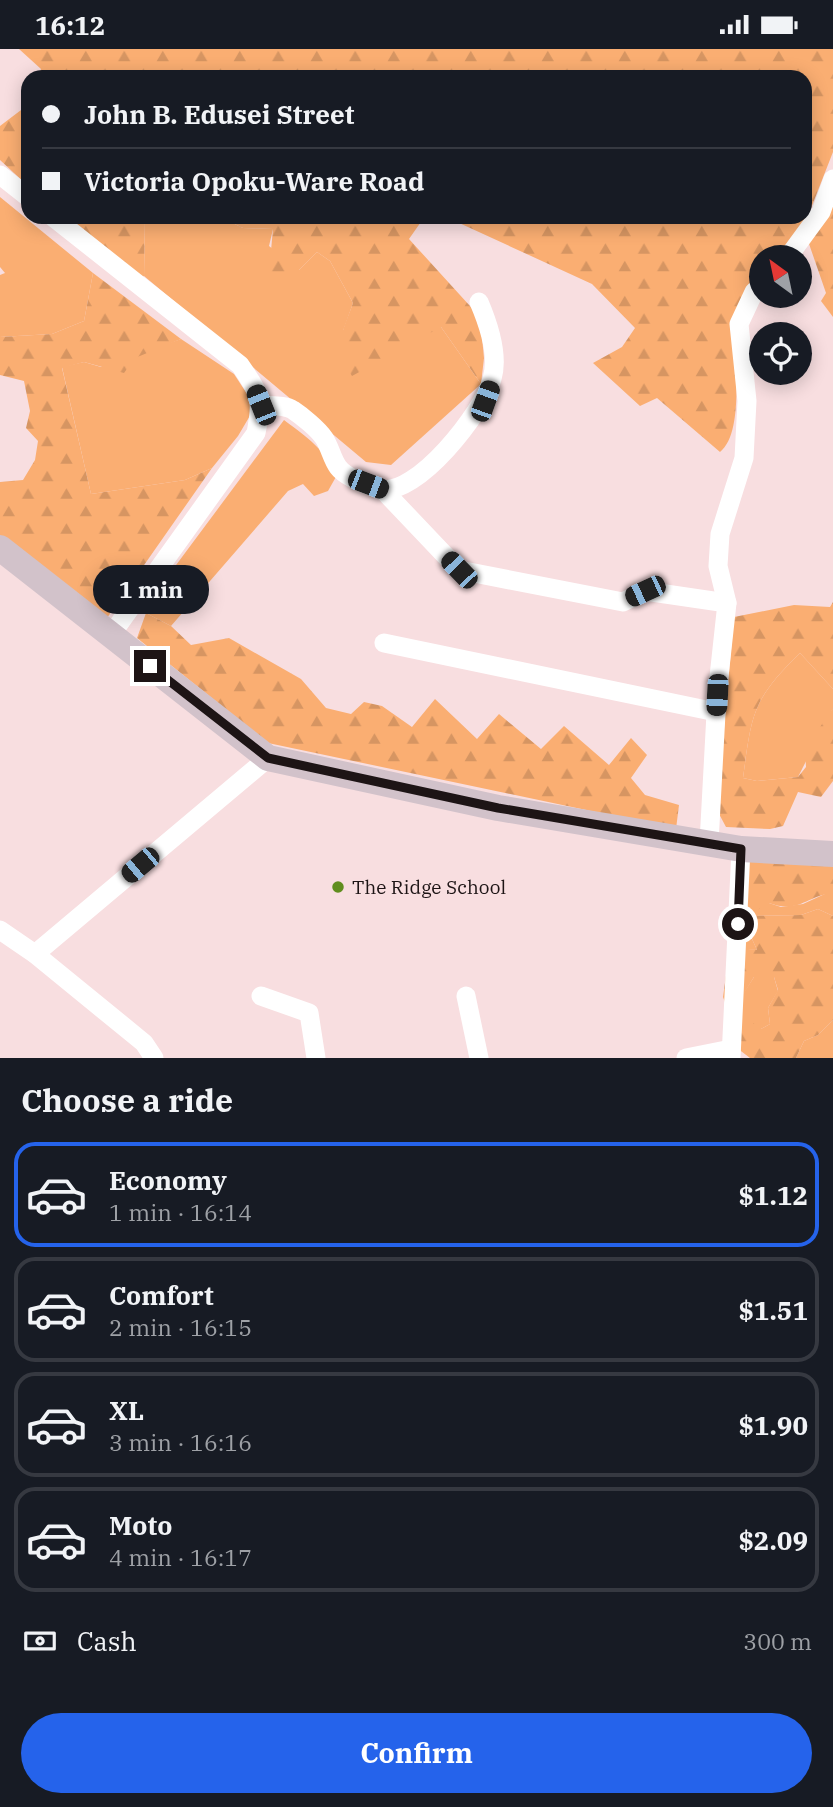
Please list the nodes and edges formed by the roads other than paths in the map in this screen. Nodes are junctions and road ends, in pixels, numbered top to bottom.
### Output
1 (0, 176) edge
2 (833, 179) edge
3 (21, 192) edge
4 (62, 224) edge
5 (797, 245) edge
6 (479, 302) dead end
7 (749, 303) edge
8 (261, 405) junction
9 (383, 490) junction
10 (0, 548) edge
11 (727, 603) junction
12 (111, 635) junction
13 (384, 643) dead end
14 (716, 712) junction
15 (268, 758) junction
16 (709, 842) junction
17 (741, 849) junction
18 (833, 854) edge
19 (0, 930) edge
20 (35, 954) junction
21 (261, 996) dead end
22 (466, 996) dead end
23 (731, 1053) edge
24 (154, 1058) edge
25 (316, 1058) edge
26 (479, 1058) edge
27 (686, 1058) edge

1 - 3 street
2 - 5 street
4 - 8 street
6 - 9 street
7 - 11 street
8 - 9 street
8 - 12 street
9 - 11 street
10 - 12 main road
11 - 14 street
12 - 15 main road
13 - 14 street
14 - 16 street
15 - 16 main road
15 - 20 street
16 - 17 main road
17 - 18 main road
17 - 23 street
19 - 20 street
20 - 24 street
21 - 25 street
22 - 26 street
23 - 27 street

